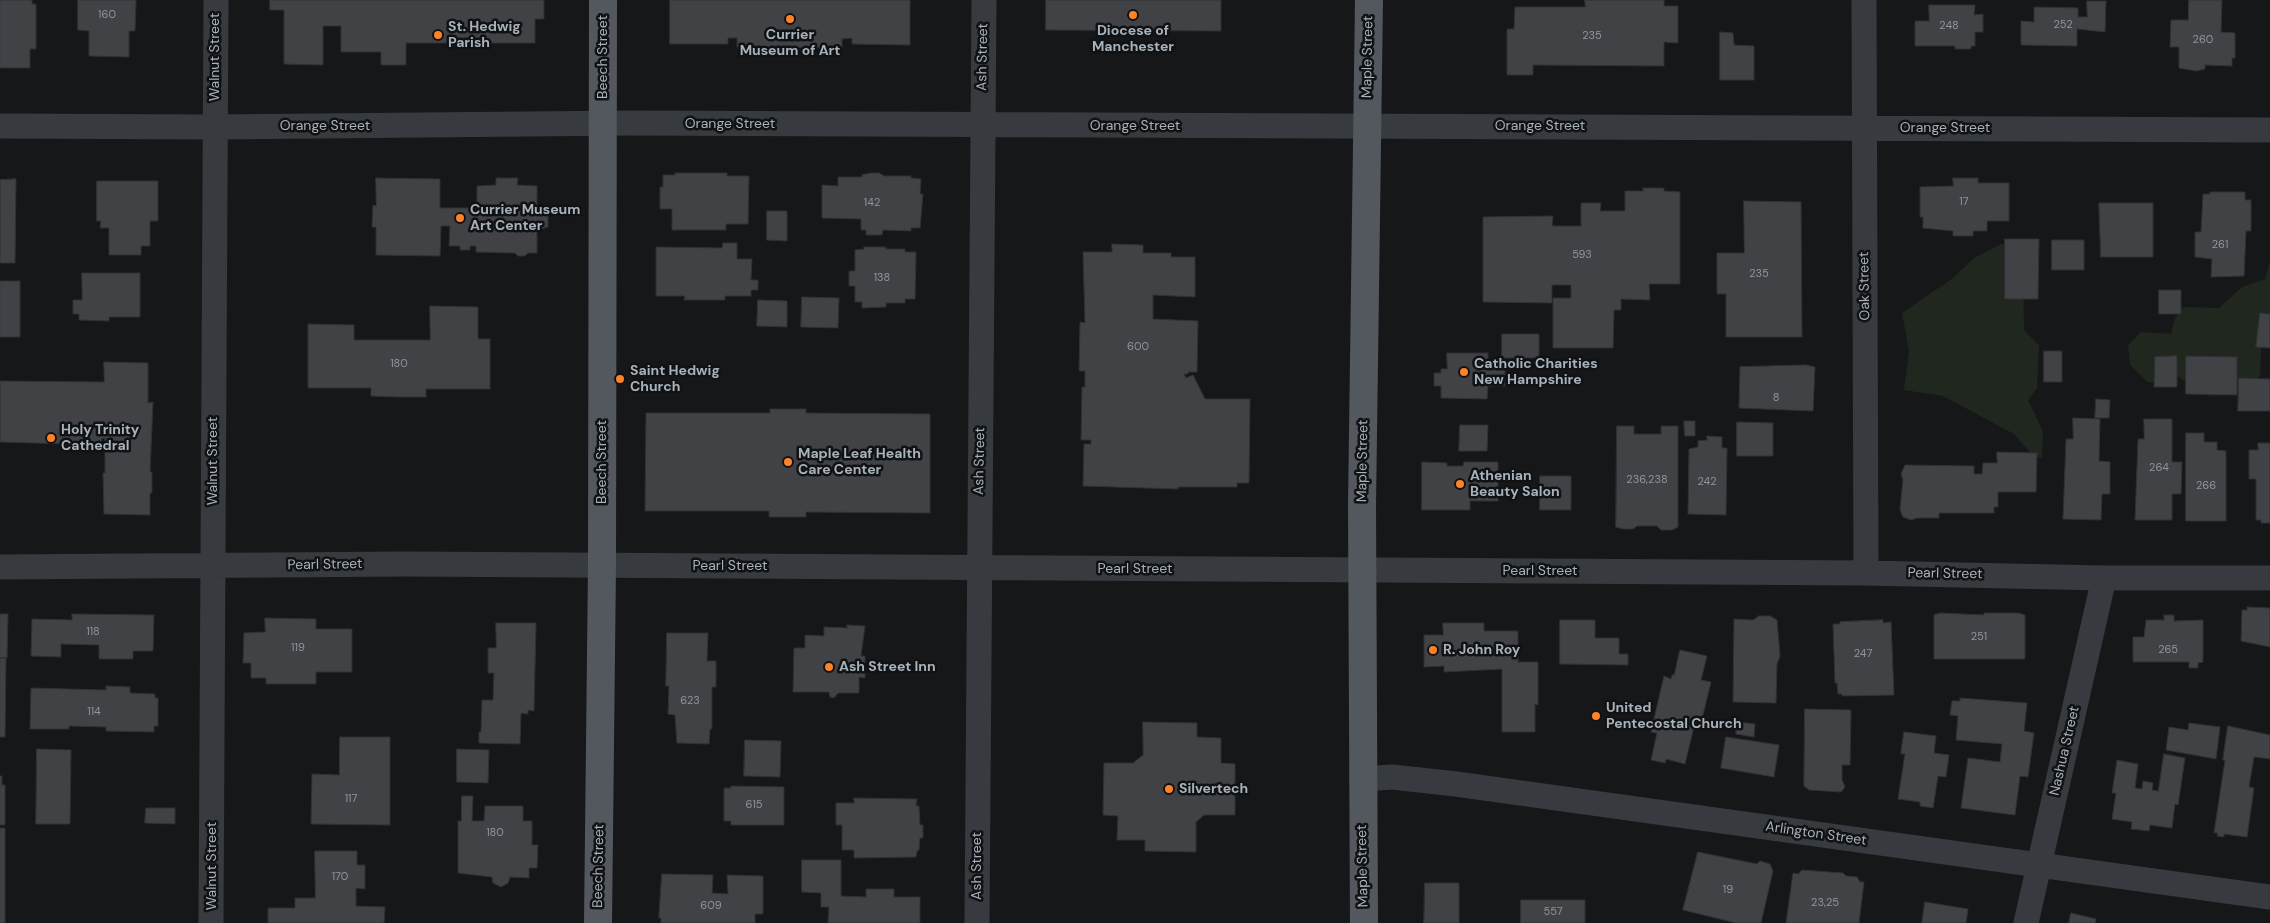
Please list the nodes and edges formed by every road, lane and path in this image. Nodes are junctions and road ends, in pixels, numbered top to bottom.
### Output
1 (216, 0) edge
2 (603, 0) edge
3 (984, 0) edge
4 (1368, 0) edge
5 (1864, 0) edge
6 (603, 124) junction
7 (982, 125) junction
8 (0, 126) edge
9 (1367, 126) junction
10 (214, 127) junction
11 (1863, 128) junction
12 (2270, 130) edge
13 (602, 565) junction
14 (213, 566) junction
15 (0, 567) edge
16 (979, 568) junction
17 (1363, 570) junction
18 (1866, 572) junction
19 (2104, 578) junction
20 (2270, 578) edge
21 (1362, 779) junction
22 (2039, 865) junction
23 (2270, 897) edge
24 (211, 923) edge
25 (598, 923) edge
26 (977, 923) edge
27 (1364, 923) edge
28 (2026, 923) edge

1 - 10 street, Walnut Street
2 - 6 main road, Beech Street
3 - 7 street, Ash Street
4 - 9 main road, Maple Street
5 - 11 street, Oak Street
6 - 7 street, Orange Street
6 - 10 street, Orange Street
6 - 13 main road, Beech Street
7 - 9 street, Orange Street
7 - 16 street, Ash Street
8 - 10 street, Orange Street
9 - 11 street, Orange Street
9 - 17 main road, Maple Street
10 - 14 street, Walnut Street
11 - 12 street, Orange Street
11 - 18 street, Oak Street
13 - 14 street, Pearl Street
13 - 16 street, Pearl Street
13 - 25 main road, Beech Street
14 - 15 street, Pearl Street
14 - 24 street, Walnut Street
16 - 17 street, Pearl Street
16 - 26 street, Ash Street
17 - 18 street, Pearl Street
17 - 21 main road, Maple Street
18 - 19 street, Pearl Street
19 - 20 street, Pearl Street
19 - 22 street, Nashua Street
21 - 22 street, Arlington Street
21 - 27 main road, Maple Street
22 - 23 street, Arlington Street
22 - 28 street, Nashua Street

